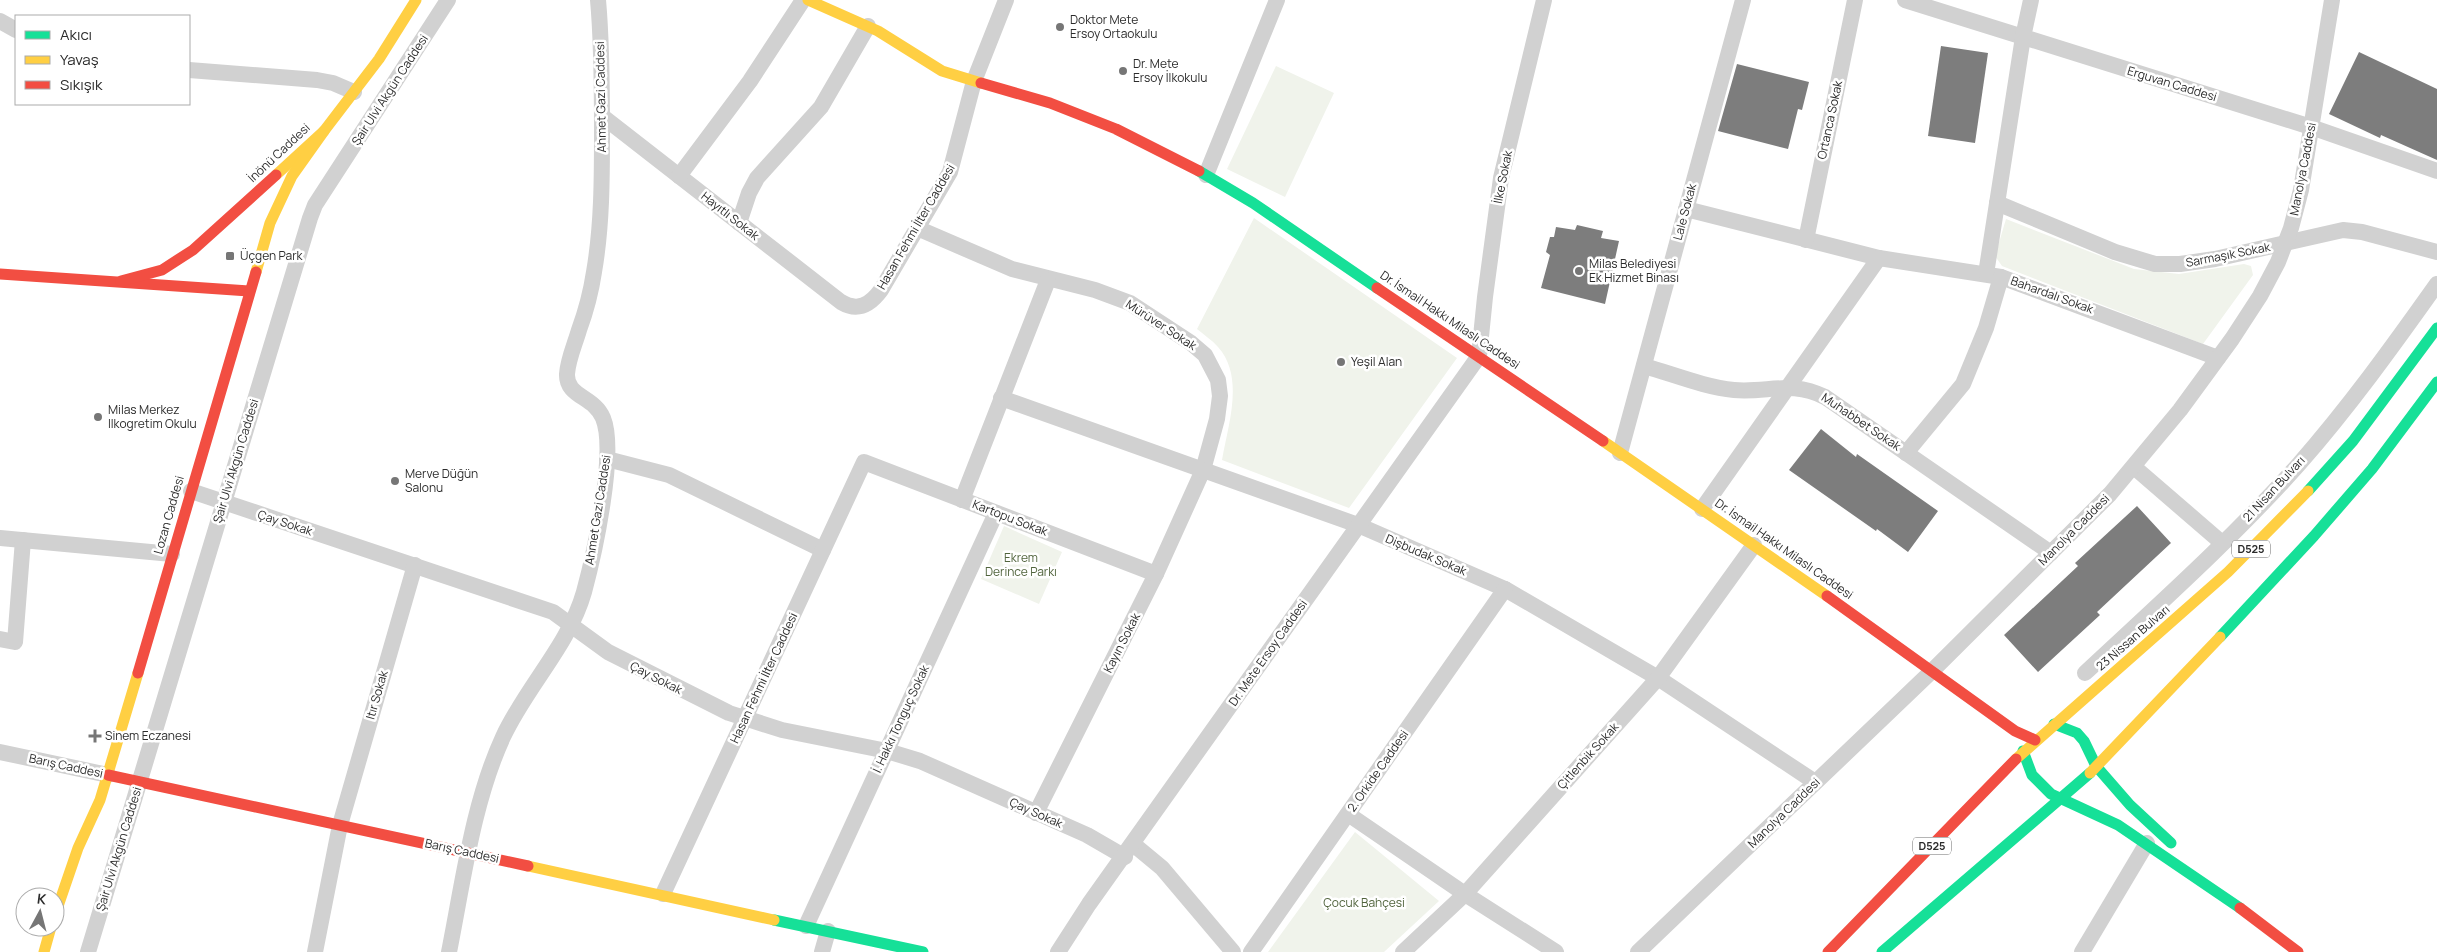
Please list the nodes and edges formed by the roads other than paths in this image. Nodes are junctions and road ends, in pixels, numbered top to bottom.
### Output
1 (416, 0) edge
2 (448, 0) edge
3 (598, 0) edge
4 (803, 0) edge
5 (808, 0) edge
6 (1006, 0) edge
7 (1277, 0) edge
8 (1544, 0) edge
9 (1743, 0) edge
10 (1855, 0) edge
11 (1905, 0) edge
12 (2031, 0) edge
13 (2332, 0) edge
14 (0, 21) edge
15 (868, 26) junction
16 (15, 29) edge
17 (2023, 37) junction
18 (190, 70) edge
19 (974, 81) junction
20 (354, 92) junction
21 (602, 116) junction
22 (2311, 127) junction
23 (324, 131) junction
24 (2437, 171) edge
25 (1206, 175) junction
26 (679, 176) junction
27 (1997, 203) junction
28 (1686, 208) junction
29 (739, 223) junction
30 (917, 228) junction
31 (1806, 240) junction
32 (2285, 244) junction
33 (2437, 252) edge
34 (1879, 258) junction
35 (0, 274) edge
36 (1994, 275) junction
37 (1048, 280) junction
38 (122, 281) junction
39 (2437, 284) edge
40 (249, 291) junction
41 (862, 307) joint
42 (2437, 328) edge
43 (1480, 356) junction
44 (2218, 358) junction
45 (1644, 366) junction
46 (2437, 382) edge
47 (1788, 386) junction
48 (1002, 398) junction
49 (1620, 453) junction
50 (1906, 453) junction
51 (607, 459) junction
52 (864, 462) joint
53 (2134, 467) junction
54 (1203, 470) junction
55 (191, 491) junction
56 (962, 500) junction
57 (224, 502) junction
58 (1702, 509) junction
59 (996, 513) junction
60 (1358, 525) junction
61 (0, 538) edge
62 (23, 540) junction
63 (2222, 543) junction
64 (1754, 544) junction
65 (823, 550) junction
66 (2051, 553) junction
67 (172, 554) junction
68 (415, 566) junction
69 (1156, 574) junction
70 (1506, 589) junction
71 (571, 624) junction
72 (0, 639) edge
73 (1932, 670) junction
74 (2085, 673) dead end
75 (1658, 678) junction
76 (744, 719) junction
77 (2054, 724) junction
78 (2035, 740) junction
79 (887, 751) junction
80 (2023, 751) junction
81 (0, 752) edge
82 (2096, 766) junction
83 (108, 775) junction
84 (139, 782) junction
85 (1815, 782) junction
86 (2061, 798) junction
87 (1036, 813) junction
88 (1348, 814) junction
89 (340, 825) junction
90 (2147, 843) junction
91 (1129, 851) junction
92 (469, 852) junction
93 (65, 887) edge
94 (663, 894) junction
95 (1465, 894) junction
96 (2240, 908) junction
97 (806, 926) junction
98 (828, 930) junction
99 (48, 937) edge
100 (2278, 945) edge
101 (44, 952) edge
102 (88, 952) edge
103 (315, 952) edge
104 (449, 952) edge
105 (822, 952) edge
106 (923, 952) edge
107 (1058, 952) edge
108 (1233, 952) edge
109 (1251, 952) edge
110 (1403, 952) edge
111 (1556, 952) edge
112 (1638, 952) edge
113 (1828, 952) edge
114 (1882, 952) edge
115 (2082, 952) edge
116 (2298, 952) edge

1 - 20 main road, İnönü Caddesi
2 - 57 street, Şair Ulvi Akgün Caddesi
3 - 21 street, Ahmet Gazi Caddesi
4 - 26 street
5 - 15 main road, Dr. İsmail Hakkı Milaslı Caddesi
6 - 19 street, Hasan Fehmi İlter Caddesi
7 - 25 street
8 - 43 street, İlke Sokak
9 - 28 street, Lale Sokak
10 - 31 street, Ortanca Sokak
11 - 17 street, Erguvan Caddesi
12 - 17 street
13 - 22 street, Manolya Caddesi
14 - 16 street
15 - 19 main road, Dr. İsmail Hakkı Milaslı Caddesi
15 - 29 street
17 - 22 street, Erguvan Caddesi
17 - 27 street
18 - 20 street
19 - 25 main road, Dr. İsmail Hakkı Milaslı Caddesi
19 - 30 street, Hasan Fehmi İlter Caddesi
20 - 23 main road, İnönü Caddesi
21 - 26 street, Hayıtlı Sokak
21 - 51 street, Ahmet Gazi Caddesi
22 - 24 street, Erguvan Caddesi
22 - 32 street, Manolya Caddesi
23 - 38 main road, İnönü Caddesi
23 - 40 main road, Lozan Caddesi
25 - 43 main road, Dr. İsmail Hakkı Milaslı Caddesi
26 - 29 street, Hayıtlı Sokak
27 - 32 street, Sarmaşık Sokak
27 - 36 street
28 - 31 street, Bahardalı Sokak
28 - 45 street, Lale Sokak
29 - 41 street, Hayıtlı Sokak
30 - 37 street, Mürüver Sokak
30 - 41 street, Hasan Fehmi İlter Caddesi
31 - 34 street, Bahardalı Sokak
32 - 33 street, Sarmaşık Sokak
32 - 44 street, Manolya Caddesi
34 - 36 street, Bahardalı Sokak
34 - 47 street
35 - 38 main road, İnönü Caddesi
36 - 44 street, Bahardalı Sokak
36 - 50 street
37 - 48 street
37 - 54 street, Mürüver Sokak
38 - 40 main road, İnönü Caddesi
39 - 63 street, 21 Nisan Bulvarı
40 - 55 main road, Lozan Caddesi
42 - 77 main road, 23 Nissan Bulvarı / D525
43 - 49 main road, Dr. İsmail Hakkı Milaslı Caddesi
43 - 60 street, Dr. Mete Ersoy Caddesi
44 - 53 street, Manolya Caddesi
45 - 47 street, Muhabbet Sokak
45 - 49 street, Lale Sokak
46 - 82 main road, D525
47 - 50 street, Muhabbet Sokak
47 - 58 street
48 - 54 street, Dişbudak Sokak
48 - 56 street
49 - 58 main road, Dr. İsmail Hakkı Milaslı Caddesi
50 - 66 street, Muhabbet Sokak
51 - 65 street
51 - 71 street, Ahmet Gazi Caddesi
52 - 56 street, Kartopu Sokak
52 - 65 street, Hasan Fehmi İlter Caddesi
53 - 63 street
53 - 66 street, Manolya Caddesi
54 - 60 street, Dişbudak Sokak
54 - 69 street, Kayın Sokak
55 - 57 street, Çay Sokak
55 - 67 main road, Lozan Caddesi
56 - 59 street, Kartopu Sokak
57 - 68 street, Çay Sokak
57 - 84 street, Şair Ulvi Akgün Caddesi
58 - 64 main road, Dr. İsmail Hakkı Milaslı Caddesi
59 - 69 street, Kartopu Sokak
59 - 79 street, İ. Hakkı Tonguç Sokak
60 - 70 street, Dişbudak Sokak
60 - 91 street, Dr. Mete Ersoy Caddesi
61 - 62 street
62 - 67 street
62 - 72 street
63 - 74 street, 21 Nisan Bulvarı
64 - 73 main road, Dr. İsmail Hakkı Milaslı Caddesi
64 - 75 street, Çitlenbik Sokak
65 - 76 street, Hasan Fehmi İlter Caddesi
66 - 73 street, Manolya Caddesi
67 - 83 main road, Lozan Caddesi
68 - 71 street, Çay Sokak
68 - 89 street, Itır Sokak
69 - 87 street, Kayın Sokak
70 - 75 street, Dişbudak Sokak
70 - 88 street, 2. Orkide Caddesi
71 - 76 street, Çay Sokak
71 - 92 street, Ahmet Gazi Caddesi
73 - 78 main road, Dr. İsmail Hakkı Milaslı Caddesi
73 - 85 street, Manolya Caddesi
75 - 85 street, Dişbudak Sokak
75 - 95 street, Çitlenbik Sokak
76 - 79 street, Çay Sokak
76 - 94 street, Hasan Fehmi İlter Caddesi
77 - 78 main road, 23 Nissan Bulvarı / D525
77 - 82 main road
78 - 80 main road, 23 Nissan Bulvarı / D525
79 - 87 street, Çay Sokak
79 - 97 street, İ. Hakkı Tonguç Sokak
80 - 86 main road
80 - 113 main road, 23 Nissan Bulvarı / D525
81 - 83 street, Barış Caddesi
82 - 86 main road, D525
82 - 96 main road
83 - 84 main road, Barış Caddesi
83 - 93 main road, Lozan Caddesi
84 - 89 main road, Barış Caddesi
84 - 102 street, Şair Ulvi Akgün Caddesi
85 - 112 street, Manolya Caddesi
86 - 90 main road
86 - 114 main road, D525
87 - 91 street, Çay Sokak
88 - 95 street
88 - 109 street, 2. Orkide Caddesi
89 - 92 main road, Barış Caddesi
89 - 103 street, Itır Sokak
90 - 96 main road
90 - 115 street
91 - 107 street, Dr. Mete Ersoy Caddesi
91 - 108 street, Çay Sokak
92 - 94 main road, Barış Caddesi
92 - 104 street, Ahmet Gazi Caddesi
94 - 97 main road, Barış Caddesi
95 - 110 street, Çitlenbik Sokak
95 - 111 street
96 - 100 main road
97 - 98 main road, Barış Caddesi
98 - 105 street
98 - 106 main road, Barış Caddesi
99 - 101 main road
100 - 116 main road

